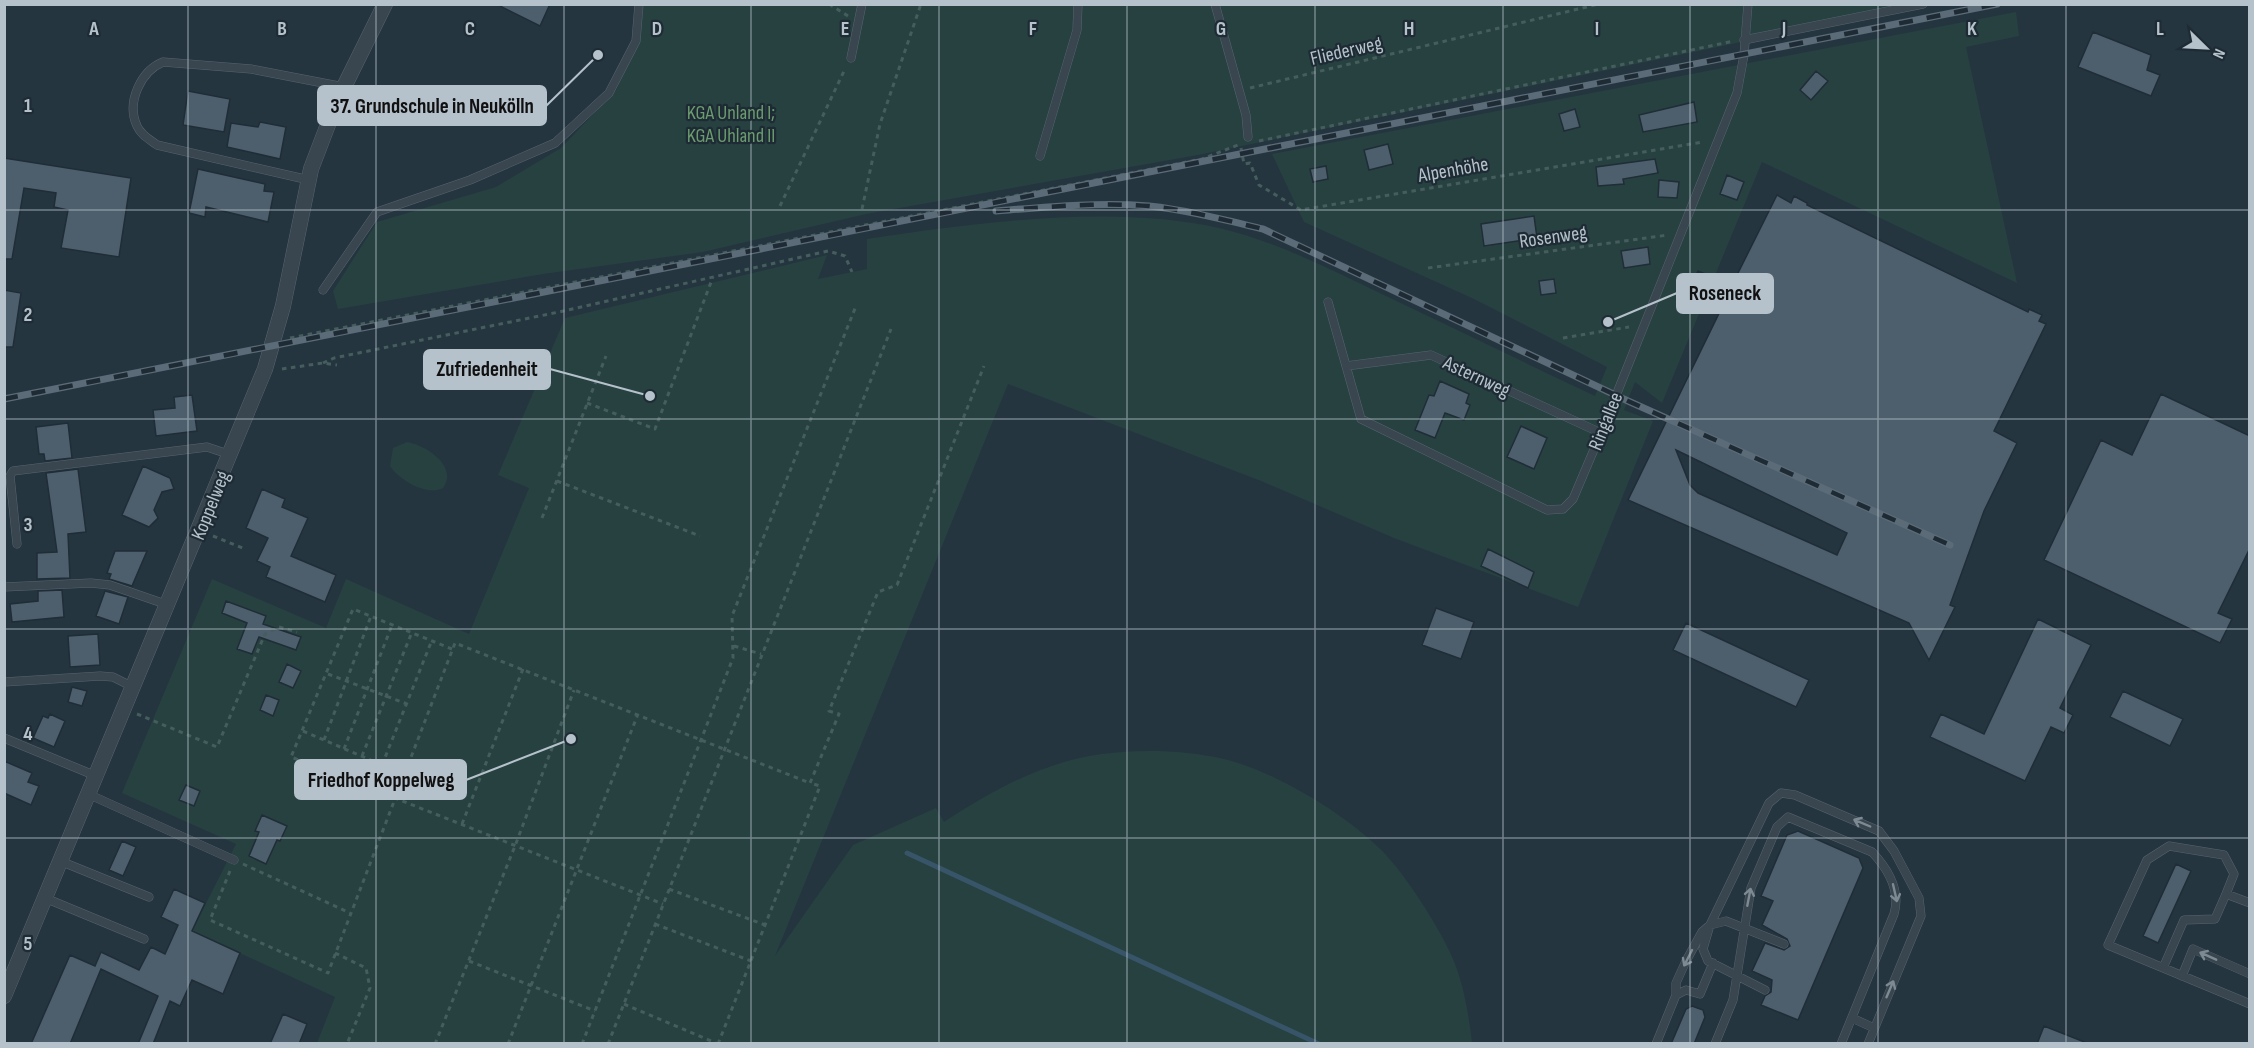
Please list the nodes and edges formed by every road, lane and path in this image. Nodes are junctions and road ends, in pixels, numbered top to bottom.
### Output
1 (385, 4) edge
2 (639, 4) edge
3 (829, 4) edge
4 (862, 4) edge
5 (921, 4) edge
6 (1078, 4) edge
7 (1215, 4) edge
8 (1599, 4) edge
9 (1748, 4) edge
10 (1923, 4) edge
11 (857, 22) junction
12 (1744, 39) junction
13 (850, 58) joint
14 (344, 87) junction
15 (1239, 91) junction
16 (1720, 139) junction
17 (1246, 140) junction
18 (1240, 145) junction
19 (1040, 156) dead end
20 (309, 180) junction
21 (780, 206) dead end
22 (862, 208) dead end
23 (1682, 233) junction
24 (1428, 268) dead end
25 (852, 272) dead end
26 (713, 277) junction
27 (323, 290) dead end
28 (1328, 302) dead end
29 (856, 306) dead end
30 (1643, 325) junction
31 (891, 329) dead end
32 (1563, 338) dead end
33 (274, 341) junction
34 (606, 356) dead end
35 (323, 363) junction
36 (337, 365) dead end
37 (984, 366) dead end
38 (1346, 366) junction
39 (265, 369) junction
40 (587, 403) junction
41 (1601, 433) junction
42 (231, 455) junction
43 (557, 481) junction
44 (542, 518) dead end
45 (200, 530) junction
46 (700, 536) dead end
47 (17, 544) dead end
48 (245, 549) dead end
49 (4, 587) edge
50 (168, 605) junction
51 (371, 616) junction
52 (392, 624) junction
53 (297, 632) dead end
54 (412, 632) junction
55 (432, 640) junction
56 (734, 646) junction
57 (452, 649) junction
58 (761, 654) junction
59 (523, 669) junction
60 (328, 674) junction
61 (347, 681) junction
62 (4, 682) edge
63 (133, 687) junction
64 (367, 689) junction
65 (574, 690) junction
66 (386, 696) junction
67 (407, 704) junction
68 (638, 714) junction
69 (153, 720) dead end
70 (302, 731) junction
71 (4, 738) edge
72 (701, 739) junction
73 (324, 740) junction
74 (724, 748) junction
75 (344, 749) junction
76 (362, 756) junction
77 (382, 765) junction
78 (403, 774) junction
79 (96, 776) junction
80 (810, 783) junction
81 (88, 794) junction
82 (394, 798) junction
83 (462, 825) junction
84 (515, 846) junction
85 (234, 860) junction
86 (60, 861) junction
87 (577, 870) junction
88 (669, 889) junction
89 (2226, 894) junction
90 (641, 895) junction
91 (149, 897) dead end
92 (45, 898) junction
93 (2250, 903) edge
94 (663, 904) junction
95 (350, 913) junction
96 (655, 924) junction
97 (1710, 925) junction
98 (765, 926) junction
99 (1744, 927) junction
100 (144, 939) dead end
101 (1784, 944) dead end
102 (335, 953) junction
103 (469, 961) junction
104 (751, 961) junction
105 (1713, 963) junction
106 (2163, 968) junction
107 (2250, 974) edge
108 (1737, 976) junction
109 (2182, 976) junction
110 (532, 987) junction
111 (1765, 990) dead end
112 (1676, 995) junction
113 (4, 996) edge
114 (624, 1004) junction
115 (2250, 1004) edge
116 (595, 1011) junction
117 (1852, 1018) junction
118 (1874, 1028) junction
119 (347, 1044) edge
120 (435, 1044) edge
121 (508, 1044) edge
122 (582, 1044) edge
123 (608, 1044) edge
124 (718, 1044) edge
125 (1656, 1044) edge
126 (1715, 1044) edge
127 (1841, 1044) edge
128 (1868, 1044) edge

1 - 14 street, Koppelweg
2 - 27 lane
3 - 11 path
4 - 11 lane
5 - 22 path
6 - 19 lane
7 - 15 lane
8 - 15 path, Fliederweg
9 - 12 lane, Ringallee
10 - 12 lane
11 - 13 lane
12 - 16 lane, Ringallee
12 - 17 path
13 - 21 path
14 - 20 street, Koppelweg
14 - 20 lane
15 - 17 lane
16 - 18 path, Alpenhöhe
16 - 23 lane, Ringallee
17 - 18 path
18 - 33 path
20 - 33 street, Koppelweg
23 - 24 path, Rosenweg
23 - 30 lane, Ringallee
25 - 26 path
26 - 35 path
26 - 40 path
28 - 38 lane, Ringallee
29 - 56 path
30 - 32 path
30 - 41 lane, Ringallee
31 - 58 path
33 - 39 street, Koppelweg
34 - 40 path
35 - 36 path
35 - 39 path
37 - 80 path
38 - 41 lane, Asternweg
38 - 41 lane, Ringallee
39 - 42 street, Koppelweg
40 - 43 path
42 - 45 street, Koppelweg
42 - 47 lane
43 - 44 path
43 - 46 path
45 - 48 path
45 - 50 street, Koppelweg
49 - 50 lane
50 - 63 street, Koppelweg
51 - 52 path
51 - 60 path
51 - 61 path
52 - 54 path
52 - 64 path
53 - 69 path
54 - 55 path
54 - 66 path
55 - 57 path
55 - 67 path
56 - 58 path
56 - 72 path
57 - 59 path
57 - 78 path
58 - 74 path
59 - 65 path
59 - 83 path
60 - 61 path
60 - 70 path
61 - 64 path
61 - 73 path
62 - 63 lane
63 - 79 street, Koppelweg
64 - 66 path
64 - 75 path
65 - 68 path
65 - 84 path
66 - 67 path
66 - 76 path
67 - 77 path
68 - 72 path
68 - 87 path
70 - 73 path
70 - 82 path
71 - 79 lane
72 - 74 path
72 - 90 path
73 - 75 path
74 - 80 path
74 - 88 path
75 - 76 path
76 - 77 path
77 - 78 path
78 - 82 path
79 - 81 street, Koppelweg
80 - 98 path
81 - 85 lane
81 - 86 street, Koppelweg
82 - 83 path
82 - 95 path
83 - 84 path
84 - 87 path
84 - 103 path
85 - 95 path
85 - 102 path
86 - 91 lane
86 - 92 street, Koppelweg
87 - 90 path
87 - 110 path
88 - 94 path
88 - 98 path
89 - 93 lane
89 - 106 lane
89 - 106 lane
90 - 94 path
90 - 116 path
92 - 100 lane
92 - 113 street, Koppelweg
94 - 96 path
95 - 102 path
96 - 104 path
96 - 114 path
97 - 99 lane
97 - 105 lane
97 -> 112 lane
118 -> 97 lane
98 - 104 path
99 - 101 lane
99 - 108 lane
99 -> 117 lane
102 - 119 path
103 - 110 path
103 - 120 path
104 - 124 path
105 - 108 lane
105 - 112 lane
106 - 109 lane
107 -> 109 lane
108 - 111 lane
108 - 126 lane
109 - 115 lane
110 - 116 path
110 - 121 path
112 - 125 lane
114 - 123 path
114 - 124 path
116 - 122 path
117 - 118 lane
117 - 127 lane
118 - 128 lane

